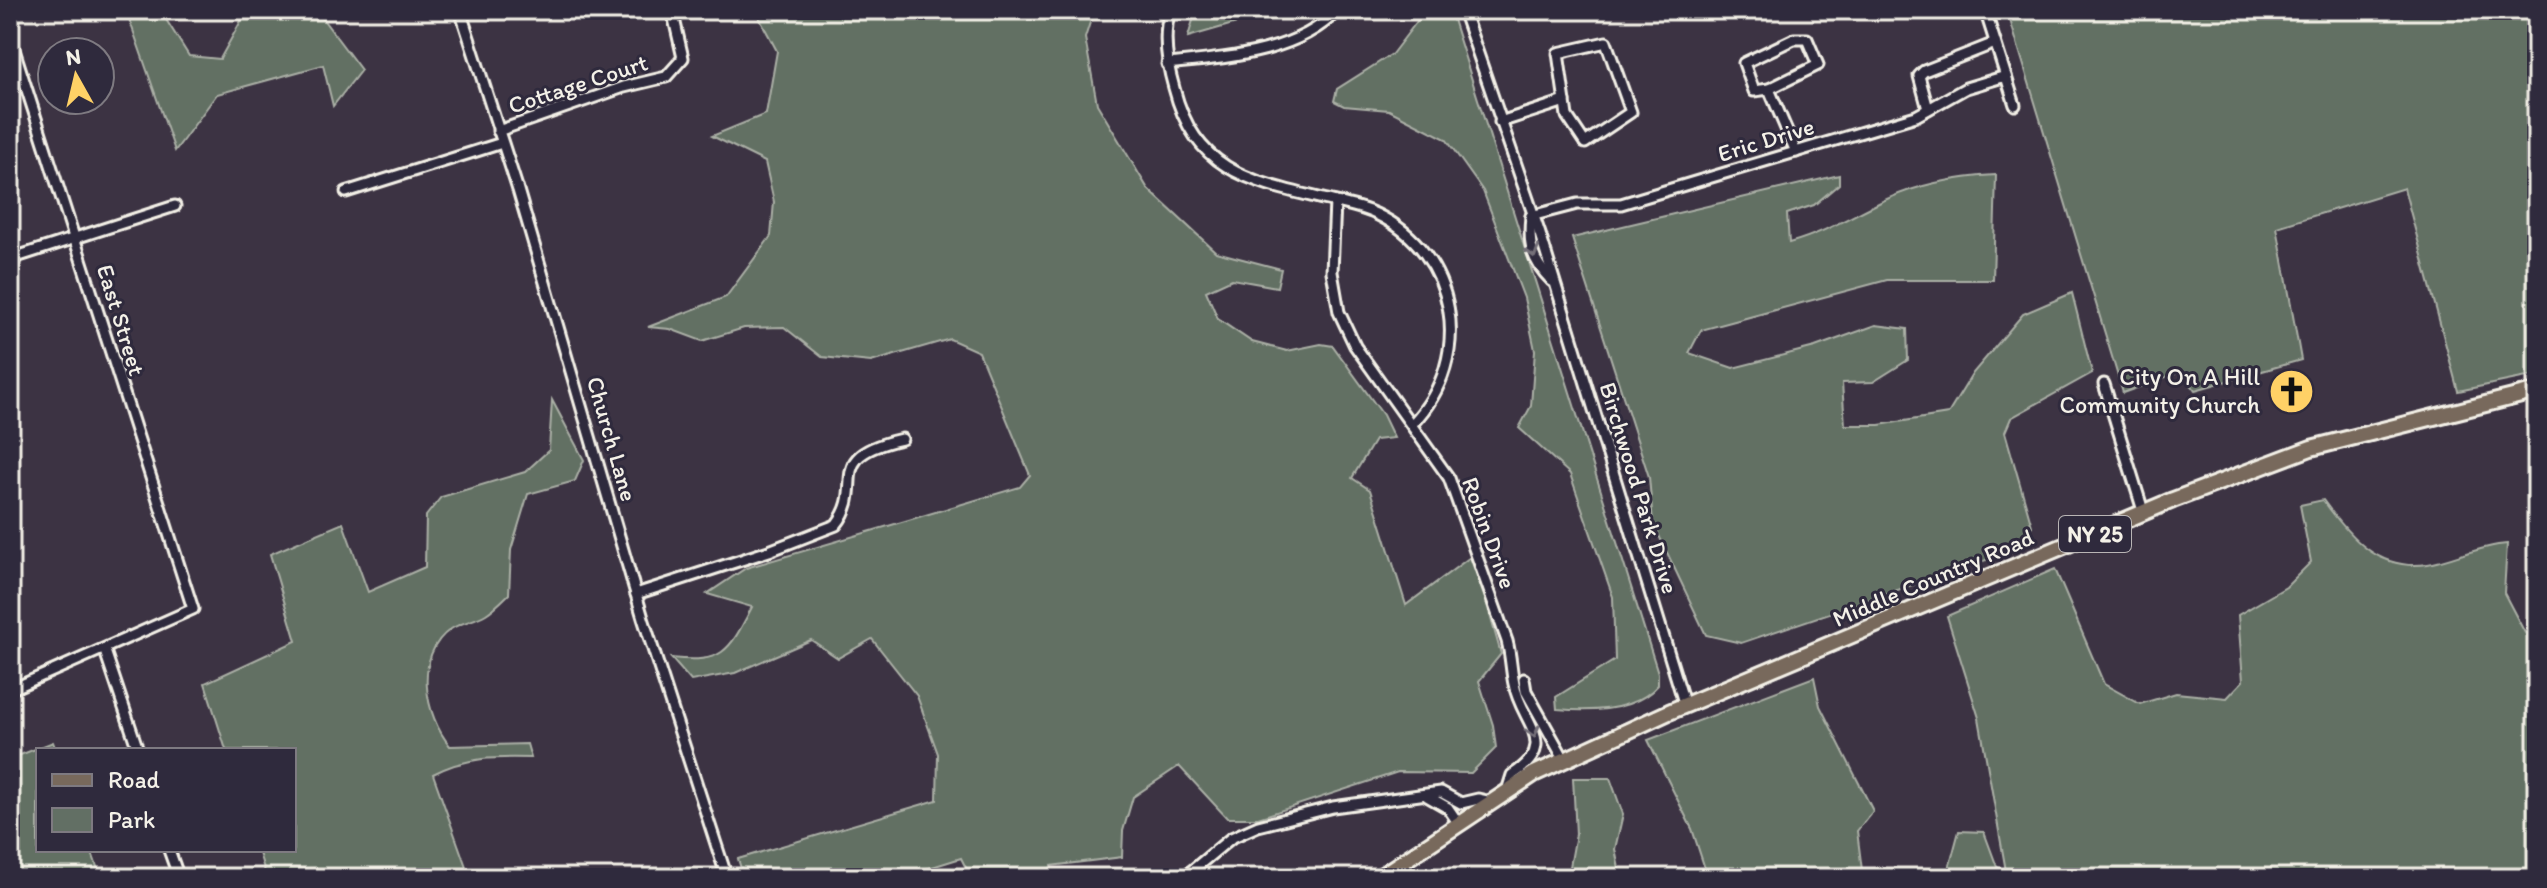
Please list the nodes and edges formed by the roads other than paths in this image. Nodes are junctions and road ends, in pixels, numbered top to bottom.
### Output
1 (460, 10) edge
2 (672, 10) edge
3 (1170, 10) edge
4 (1338, 10) edge
5 (1463, 10) edge
6 (1985, 10) edge
7 (10, 37) edge
8 (1995, 43) junction
9 (1167, 64) junction
10 (2006, 76) junction
11 (1769, 89) junction
12 (1565, 101) junction
13 (2015, 105) dead end
14 (1928, 109) junction
15 (1500, 122) junction
16 (498, 131) junction
17 (502, 143) junction
18 (1796, 152) junction
19 (346, 192) dead end
20 (1335, 202) junction
21 (175, 206) dead end
22 (1531, 216) junction
23 (75, 238) junction
24 (10, 259) edge
25 (1553, 282) junction
26 (2104, 384) dead end
27 (2537, 391) edge
28 (1413, 423) junction
29 (902, 439) dead end
30 (2144, 514) junction
31 (636, 594) junction
32 (105, 651) junction
33 (1514, 664) junction
34 (10, 690) edge
35 (1685, 706) junction
36 (137, 748) edge
37 (1564, 759) junction
38 (1507, 791) junction
39 (1427, 796) junction
40 (1491, 802) junction
41 (1459, 824) junction
42 (170, 852) edge
43 (1187, 875) edge
44 (179, 878) edge
45 (727, 878) edge
46 (1201, 878) edge
47 (1378, 878) edge

1 - 16 street, Church Lane
2 - 16 street, Cottage Court
3 - 9 street
4 - 9 street
5 - 15 street, Birchwood Park Drive
6 - 8 street
7 - 23 street, East Street
8 - 10 street
8 - 14 street
9 - 20 street
10 - 13 street
10 - 14 street, Eric Drive
11 - 11 street
11 - 18 street
12 - 12 street
12 - 15 street
14 - 18 street, Eric Drive
15 - 22 street, Birchwood Park Drive
16 - 17 street, Church Lane
17 - 19 street
17 - 31 street, Church Lane
18 - 22 street, Eric Drive
20 - 28 street, Robin Drive
20 - 28 street
21 - 23 street
22 - 25 street, Birchwood Park Drive
22 -> 25 street, Birchwood Park Drive
23 - 24 street
23 - 32 street, East Street
25 - 35 street, Birchwood Park Drive
26 - 30 street
27 - 30 main road, Middle Country Road / NY 25
28 - 33 street, Robin Drive
29 - 31 street
30 - 35 main road, Middle Country Road / NY 25
31 - 45 street, Church Lane
32 - 34 street
32 - 36 street
33 - 37 street, Robin Drive
33 -> 38 street, Robin Drive
35 - 37 main road, Middle Country Road / NY 25
37 - 38 main road, Middle Country Road / NY 25
38 - 40 main road, Middle Country Road / NY 25
39 - 40 street
39 - 41 street
39 - 43 street
40 - 41 main road, Middle Country Road / NY 25
41 - 47 main road, Middle Country Road / NY 25
42 - 44 street
43 - 46 street

